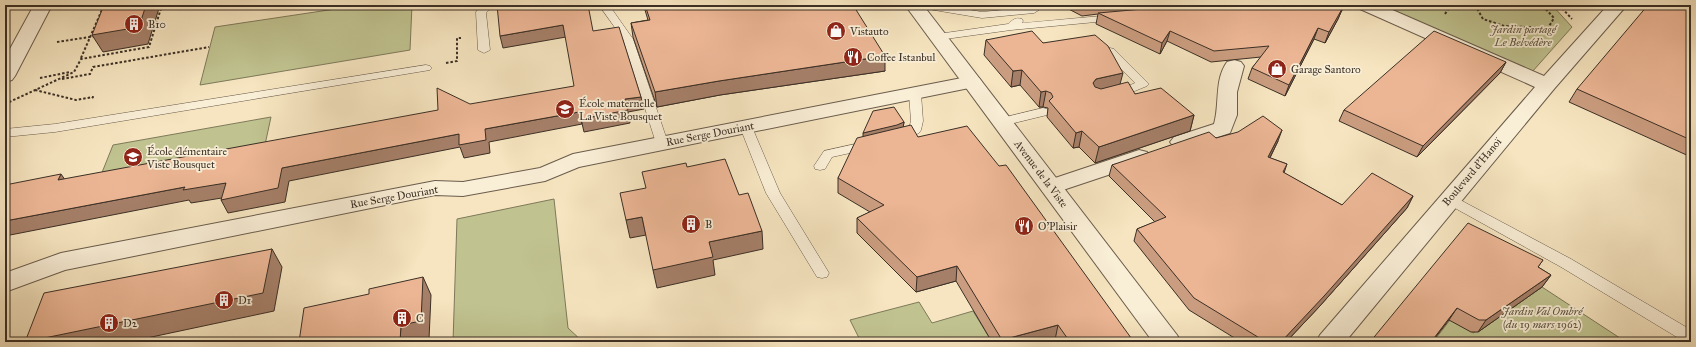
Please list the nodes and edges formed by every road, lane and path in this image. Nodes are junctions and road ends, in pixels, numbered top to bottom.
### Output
1 (43, 5) edge
2 (104, 5) edge
3 (162, 5) edge
4 (489, 5) edge
5 (604, 5) edge
6 (914, 5) edge
7 (922, 5) edge
8 (1366, 5) edge
9 (1475, 5) edge
10 (1542, 5) edge
11 (1618, 5) edge
12 (1034, 7) edge
13 (1120, 17) edge
14 (1011, 27) junction
15 (103, 35) edge
16 (90, 37) junction
17 (938, 37) junction
18 (458, 38) dead end
19 (57, 42) dead end
20 (209, 47) dead end
21 (484, 50) dead end
22 (1110, 51) edge
23 (81, 59) junction
24 (447, 63) dead end
25 (1234, 66) dead end
26 (426, 68) dead end
27 (74, 72) junction
28 (5, 76) edge
29 (40, 78) dead end
30 (58, 79) junction
31 (972, 82) junction
32 (1547, 85) junction
33 (916, 94) junction
34 (1103, 98) edge
35 (76, 100) dead end
36 (1043, 112) dead end
37 (1002, 122) junction
38 (746, 127) junction
39 (5, 133) edge
40 (662, 143) junction
41 (820, 166) dead end
42 (1051, 187) junction
43 (1449, 199) junction
44 (822, 273) dead end
45 (5, 283) edge
46 (1691, 338) edge
47 (1168, 342) edge
48 (1329, 342) edge

1 - 28 street
2 - 16 path
3 - 23 path
4 - 21 lane
5 - 40 lane
6 - 17 street, Avenue de la Viste
7 - 12 lane
8 - 32 street
9 - 10 path
11 - 32 street, Boulevard d'Hanoï
12 - 14 lane
13 - 14 lane
14 - 17 lane
15 - 16 path
16 - 19 path
16 - 23 path
17 - 31 street, Avenue de la Viste
18 - 24 path
20 - 30 path
22 - 34 lane
23 - 27 path
25 - 42 street
26 - 39 lane
27 - 29 path
27 - 30 path
30 - 35 path
31 - 33 street, Rue Serge Douriant
31 - 37 street, Avenue de la Viste
32 - 43 street, Boulevard d'Hanoï
33 - 38 street, Rue Serge Douriant
33 - 41 lane
36 - 37 lane
37 - 42 street, Avenue de la Viste
38 - 40 street, Rue Serge Douriant
38 - 44 lane
40 - 45 street, Rue Serge Douriant
42 - 47 street, Avenue de la Viste
43 - 46 lane
43 - 48 street, Boulevard d'Hanoï

